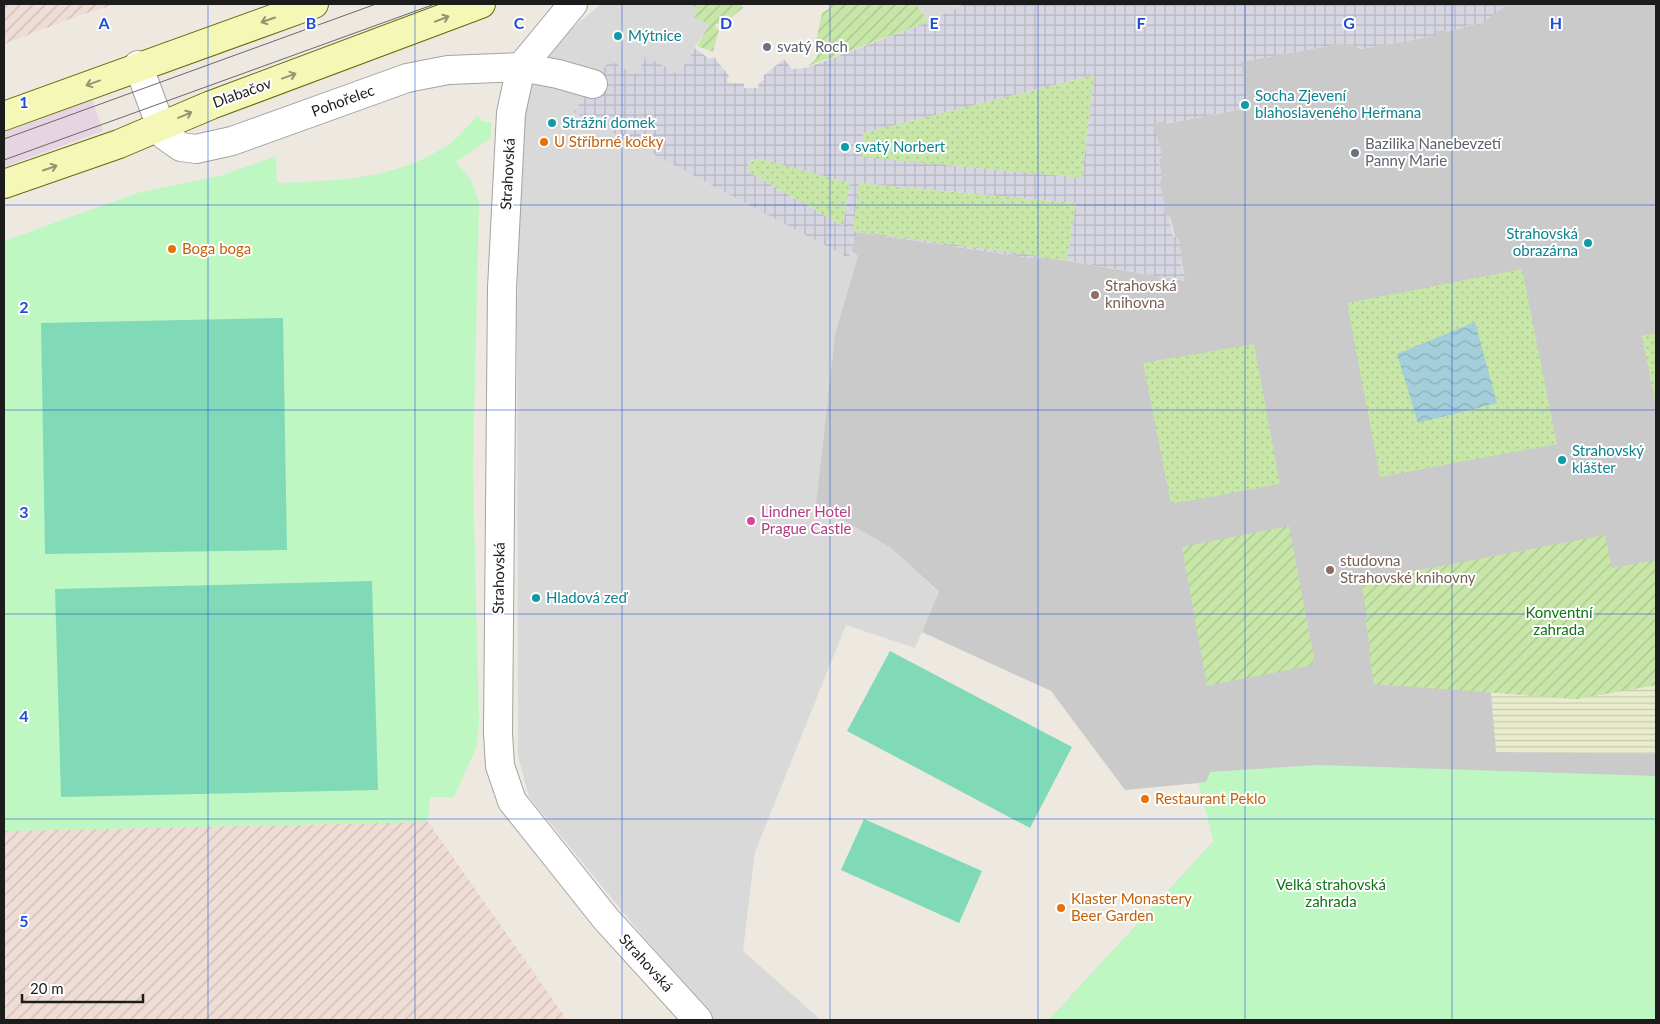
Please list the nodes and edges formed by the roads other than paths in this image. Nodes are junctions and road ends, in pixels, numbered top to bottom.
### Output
1 (314, 4) edge
2 (482, 4) edge
3 (573, 4) edge
4 (138, 66) junction
5 (521, 68) junction
6 (593, 84) dead end
7 (4, 116) edge
8 (160, 126) junction
9 (4, 184) edge
10 (698, 1020) edge

1 -> 4 main road
8 -> 2 main road, Dlabačov
3 - 5 street
4 -> 7 main road
4 - 8 street, Pohořelec
5 - 6 street, Pohořelec
5 - 8 street, Pohořelec
5 - 10 street, Strahovská
9 -> 8 main road, Dlabačov

